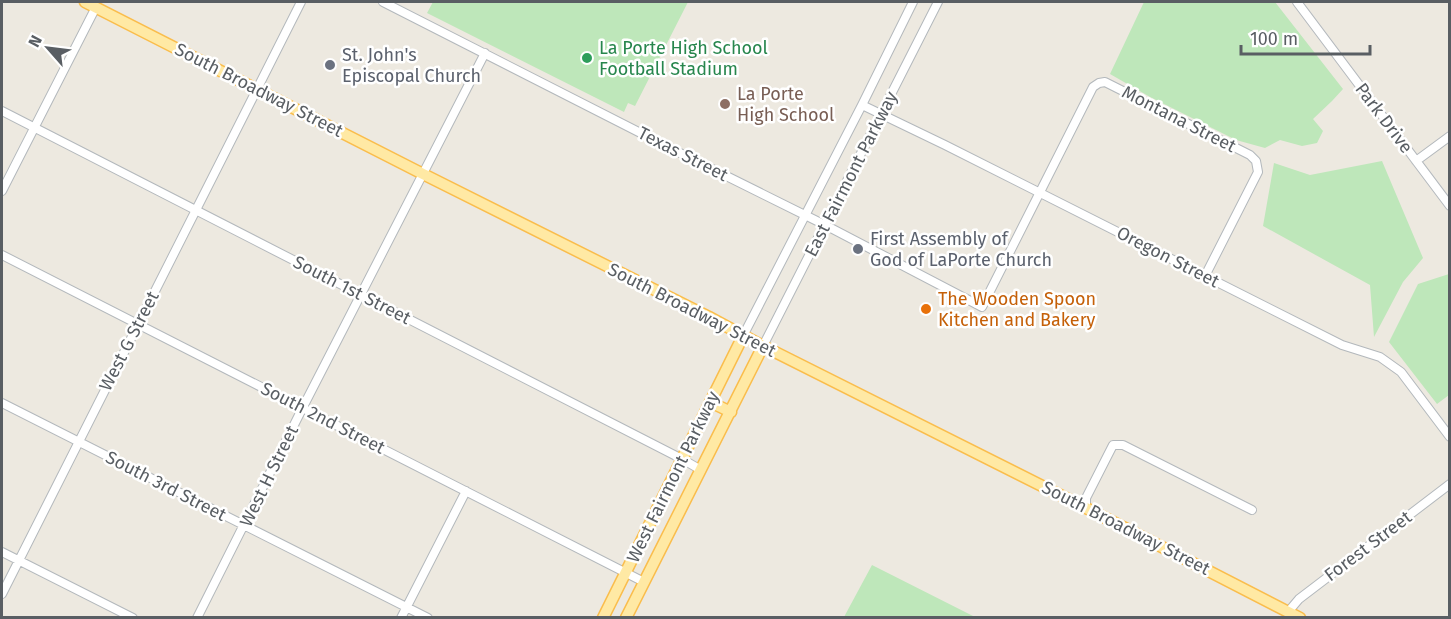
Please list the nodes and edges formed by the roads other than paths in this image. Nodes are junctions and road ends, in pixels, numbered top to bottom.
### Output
1 (301, 2) edge
2 (383, 2) edge
3 (913, 2) edge
4 (938, 2) edge
5 (1297, 2) edge
6 (90, 4) edge
7 (485, 53) junction
8 (257, 88) junction
9 (862, 105) junction
10 (2, 111) edge
11 (882, 114) junction
12 (34, 128) junction
13 (1449, 136) edge
14 (1416, 161) junction
15 (423, 174) junction
16 (2, 191) edge
17 (1040, 193) junction
18 (1449, 206) edge
19 (195, 211) junction
20 (804, 216) junction
21 (825, 225) junction
22 (2, 255) edge
23 (1205, 276) junction
24 (361, 294) junction
25 (138, 324) junction
26 (743, 336) junction
27 (763, 346) junction
28 (710, 402) junction
29 (2, 403) edge
30 (303, 407) junction
31 (730, 412) junction
32 (1449, 437) edge
33 (78, 442) junction
34 (682, 459) junction
35 (701, 470) junction
36 (1449, 484) edge
37 (466, 491) junction
38 (1086, 508) junction
39 (1252, 510) dead end
40 (244, 525) junction
41 (2, 552) edge
42 (18, 560) junction
43 (626, 572) junction
44 (644, 582) junction
45 (2, 594) edge
46 (406, 607) junction
47 (1288, 612) junction
48 (133, 618) edge
49 (197, 618) edge
50 (401, 618) edge
51 (428, 618) edge
52 (603, 618) edge
53 (626, 618) edge
54 (1300, 618) edge

1 - 8 street, West G Street
2 - 7 street, Texas Street
3 - 9 street, East Fairmont Parkway
4 - 11 street, East Fairmont Parkway
5 - 14 street, Park Drive
6 - 8 main road, South Broadway Street
6 - 12 street
7 - 15 street, West H Street
7 - 20 street, Texas Street
8 - 15 main road, South Broadway Street
8 - 19 street, West G Street
9 - 11 street, Oregon Street
9 - 20 street, East Fairmont Parkway
10 - 12 street, South 1st Street
11 - 17 street, Oregon Street
11 - 21 street, East Fairmont Parkway
12 - 16 street
12 - 19 street, South 1st Street
13 - 14 street
14 - 18 street, Park Drive
15 - 24 street, West H Street
15 - 26 main road, South Broadway Street
17 - 21 street, Texas Street
17 - 23 street, Oregon Street
17 - 23 street, Montana Street
19 - 24 street, South 1st Street
19 - 25 street, West G Street
20 - 21 street, Texas Street
20 - 26 street, East Fairmont Parkway
21 - 27 street, East Fairmont Parkway
22 - 25 street, South 2nd Street
23 - 32 street, Oregon Street
24 - 30 street, West H Street
24 - 34 street, South 1st Street
25 - 30 street, South 2nd Street
25 - 33 street, West G Street
26 - 27 main road, South Broadway Street
26 - 28 main road, West Fairmont Parkway
27 - 31 main road, West Fairmont Parkway
27 - 38 main road, South Broadway Street
28 - 31 main road
28 - 34 main road, West Fairmont Parkway
29 - 33 street, South 3rd Street
30 - 37 street, South 2nd Street
30 - 40 street, West H Street
31 - 35 main road, West Fairmont Parkway
33 - 40 street, South 3rd Street
33 - 42 street, West G Street
34 - 35 street, South 1st Street
34 - 43 main road, West Fairmont Parkway
35 - 44 main road, West Fairmont Parkway
36 - 47 street, Forest Street
37 - 43 street, South 2nd Street
37 - 46 street
38 - 39 street
38 - 47 main road, South Broadway Street
40 - 46 street, South 3rd Street
40 - 49 street, West H Street
41 - 42 street
42 - 45 street, West G Street
42 - 48 street
43 - 44 street, South 2nd Street
43 - 52 main road, West Fairmont Parkway
44 - 53 main road, West Fairmont Parkway
46 - 50 street
46 - 51 street, South 3rd Street
47 - 54 main road, South Broadway Street

